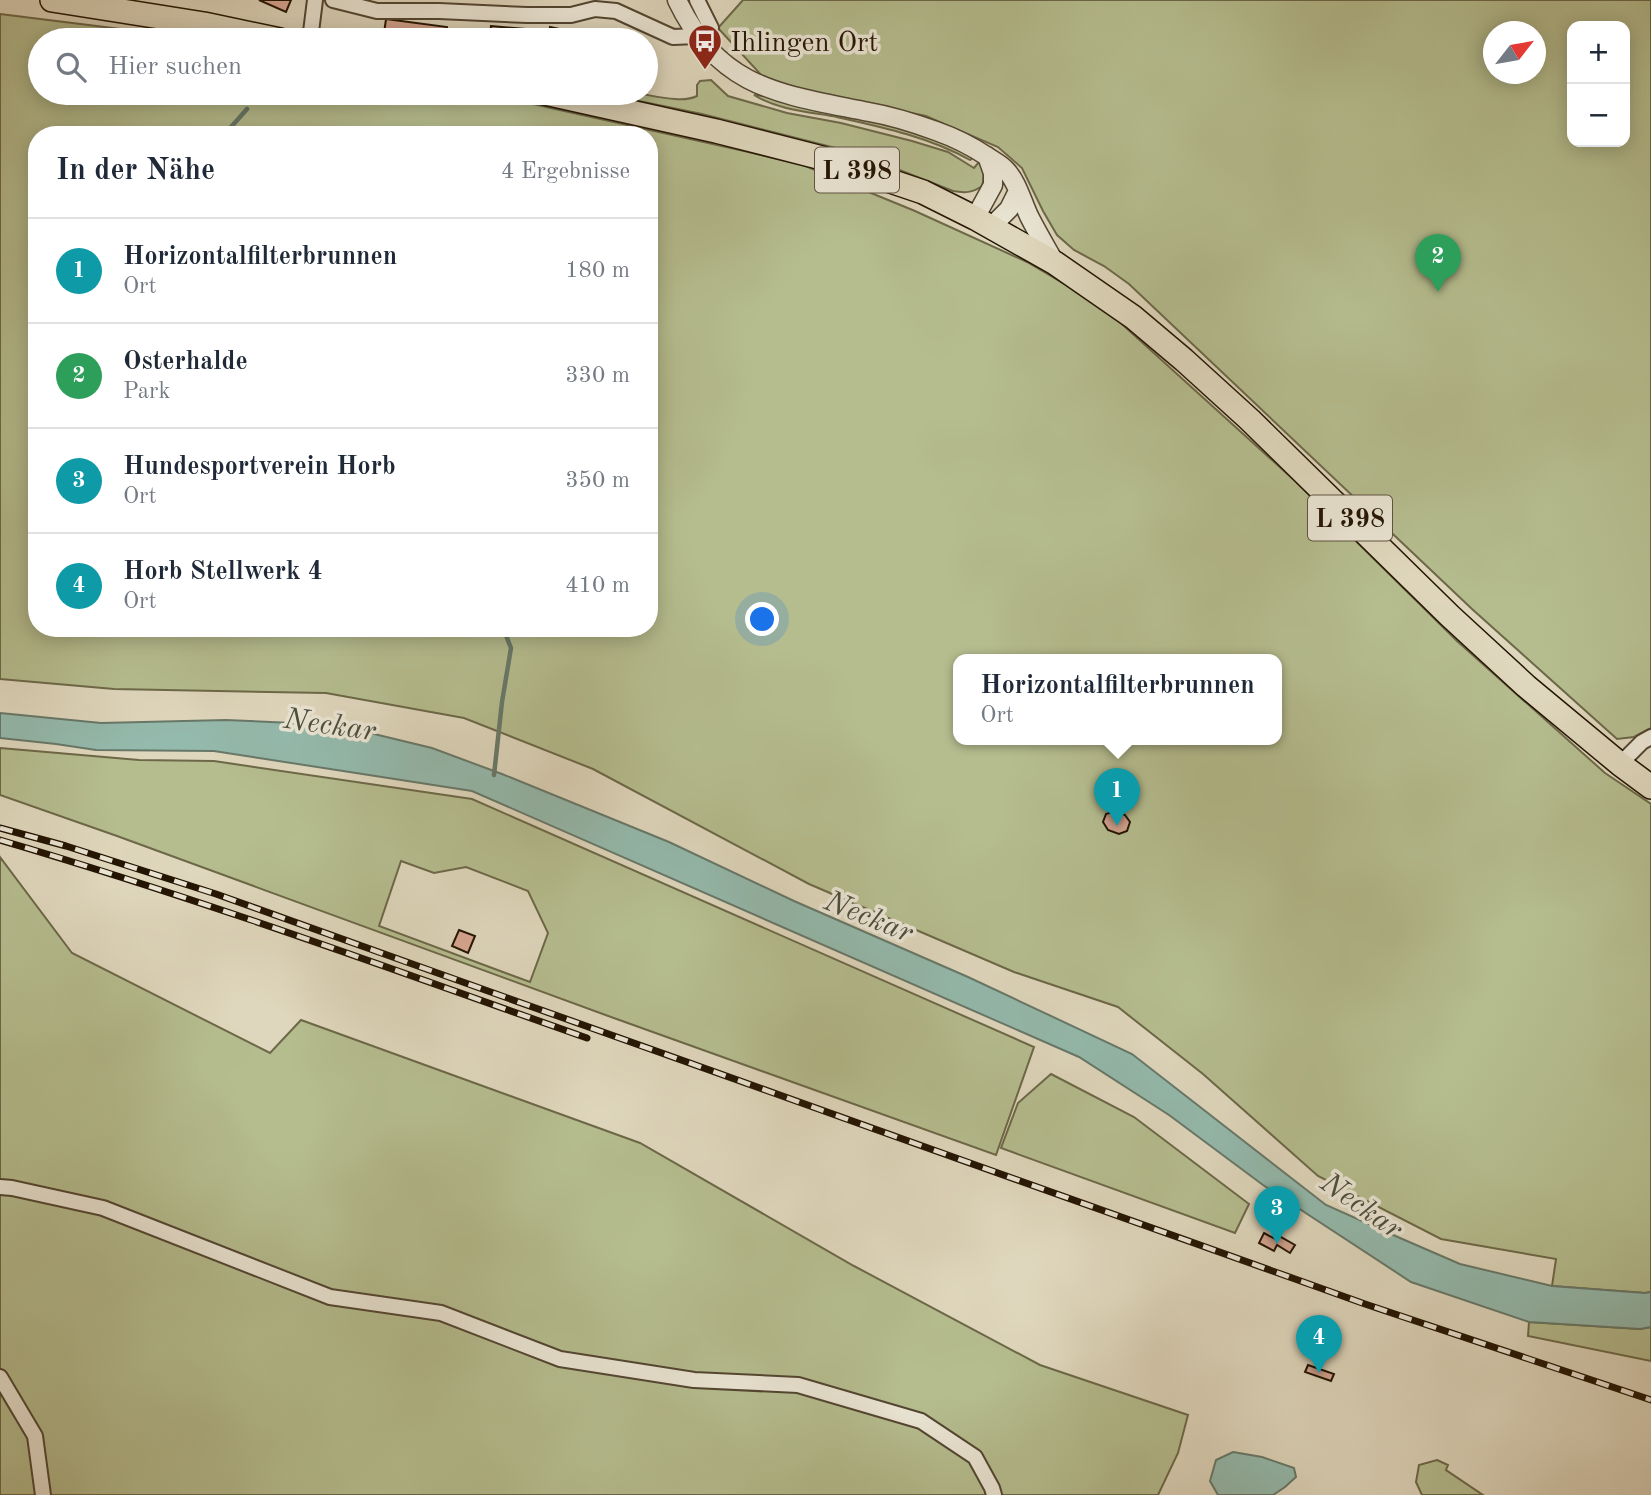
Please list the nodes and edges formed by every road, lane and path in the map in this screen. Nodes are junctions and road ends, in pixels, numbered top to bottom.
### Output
1 (52, 0) edge
2 (315, 0) edge
3 (333, 0) edge
4 (677, 0) edge
5 (697, 0) edge
6 (489, 7) edge
7 (223, 28) edge
8 (312, 28) edge
9 (653, 28) edge
10 (658, 30) edge
11 (697, 36) junction
12 (599, 105) edge
13 (987, 156) junction
14 (1018, 191) junction
15 (983, 223) junction
16 (1055, 263) junction
17 (1651, 737) edge
18 (1620, 764) junction
19 (1649, 781) edge
20 (0, 1187) edge
21 (0, 1377) edge
22 (43, 1495) edge
23 (994, 1495) edge

1 - 7 main road
2 - 8 street
3 - 6 street
4 - 11 street
5 - 11 street
6 - 9 street
10 - 11 street
11 - 13 street
12 - 15 main road, L 398
13 - 14 street
13 - 15 street
14 - 15 street
14 - 16 street
15 - 16 main road, L 398
16 - 18 main road, L 398
17 - 18 street
18 - 19 main road, L 398
20 - 23 street
21 - 22 street

